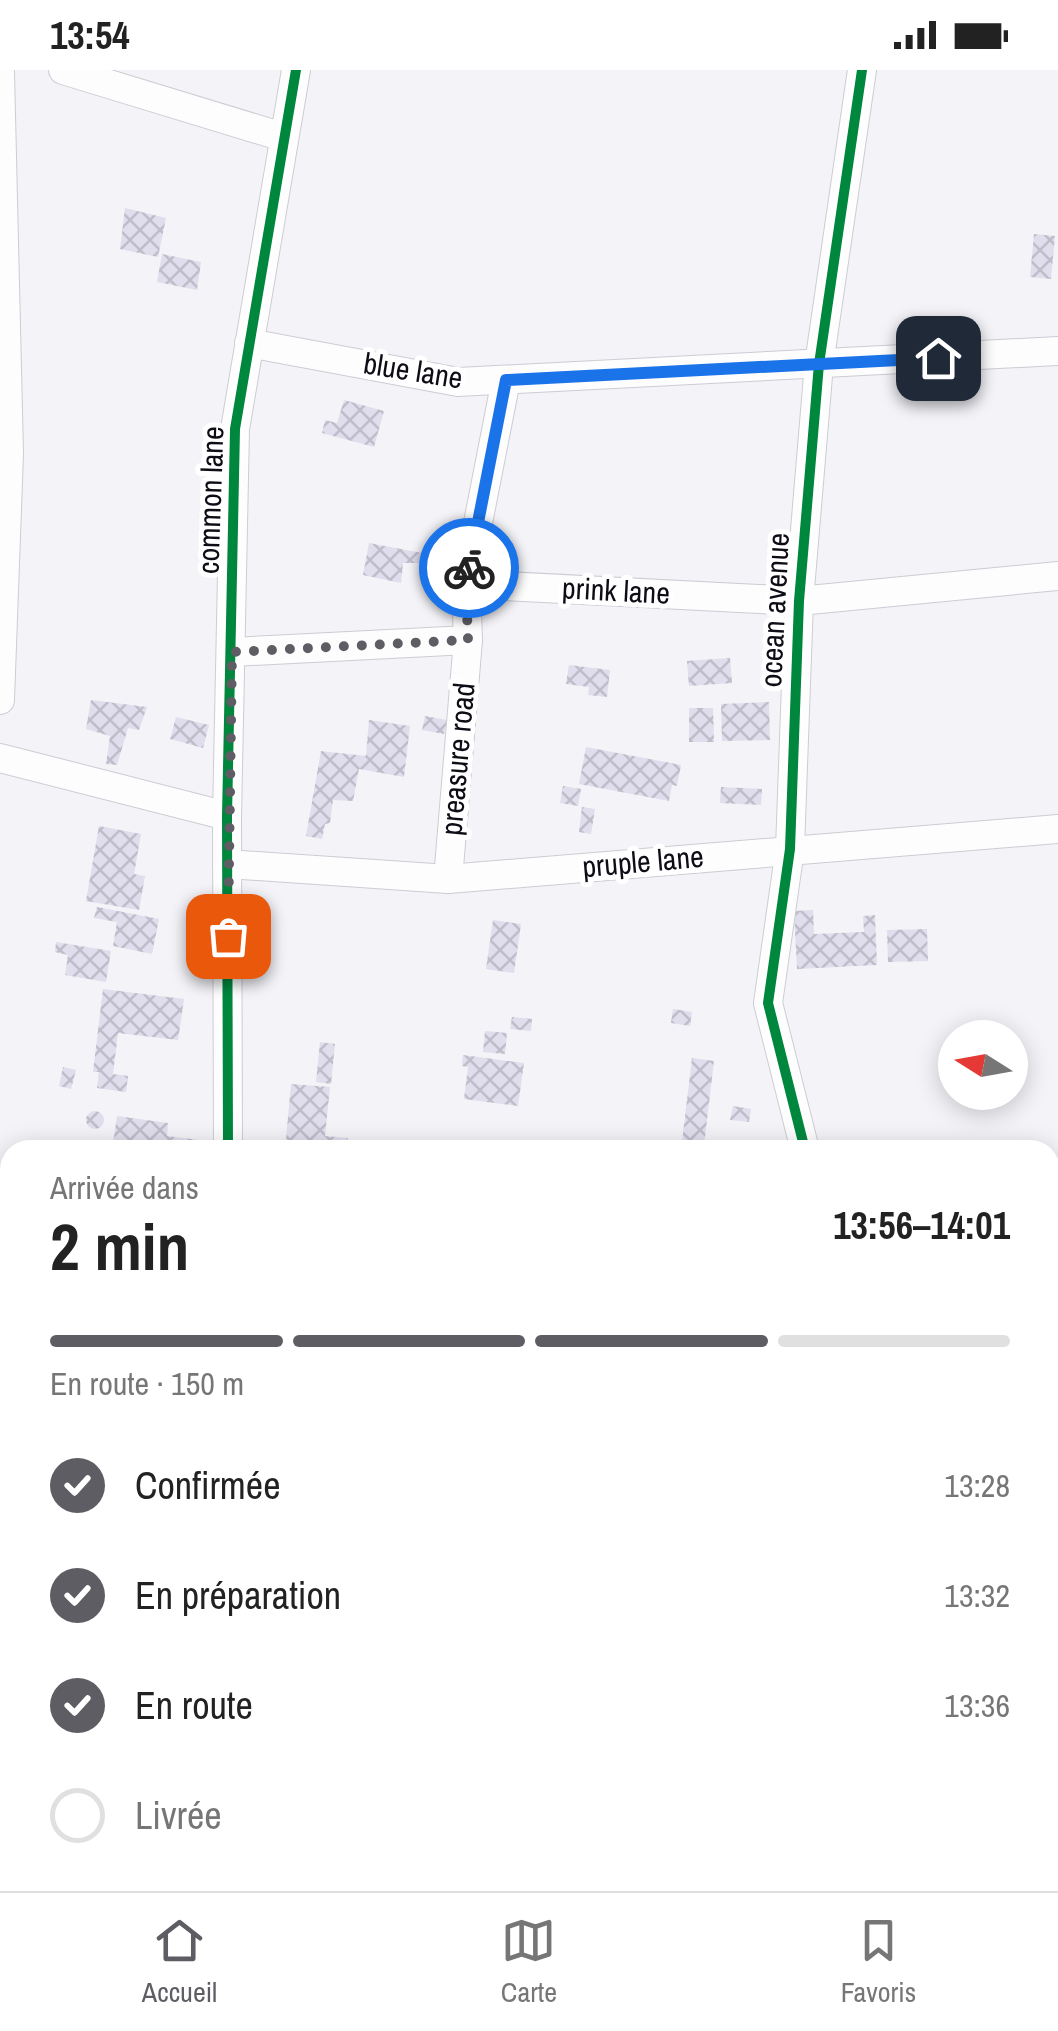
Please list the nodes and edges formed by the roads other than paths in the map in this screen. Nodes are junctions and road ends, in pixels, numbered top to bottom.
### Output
1 (63, 70) edge
2 (296, 70) edge
3 (862, 70) edge
4 (0, 72) edge
5 (283, 137) junction
6 (250, 343) junction
7 (1058, 351) edge
8 (818, 364) junction
9 (506, 380) junction
10 (1058, 576) edge
11 (466, 584) junction
12 (799, 601) junction
13 (468, 640) junction
14 (232, 652) junction
15 (0, 700) edge
16 (0, 758) edge
17 (228, 816) junction
18 (1058, 829) edge
19 (790, 849) junction
20 (227, 864) junction
21 (448, 879) junction
22 (228, 1140) edge
23 (802, 1140) edge

1 - 5 street
2 - 5 street, common lane
3 - 8 street, ocean avenue
4 - 15 street
5 - 6 street, common lane
6 - 9 street, blue lane
6 - 14 street, common lane
7 - 8 street, blue lane
8 - 9 street, blue lane
8 - 12 street, ocean avenue
9 - 11 street
10 - 12 street, prink lane
11 - 12 street, prink lane
11 - 13 street
12 - 19 street, ocean avenue
13 - 14 street
13 - 21 street, preasure road
14 - 17 street, common lane
16 - 17 street
17 - 20 street, common lane
18 - 19 street, pruple lane
19 - 21 street, pruple lane
19 - 23 street, ocean avenue
20 - 21 street, pruple lane
20 - 22 street, common lane

